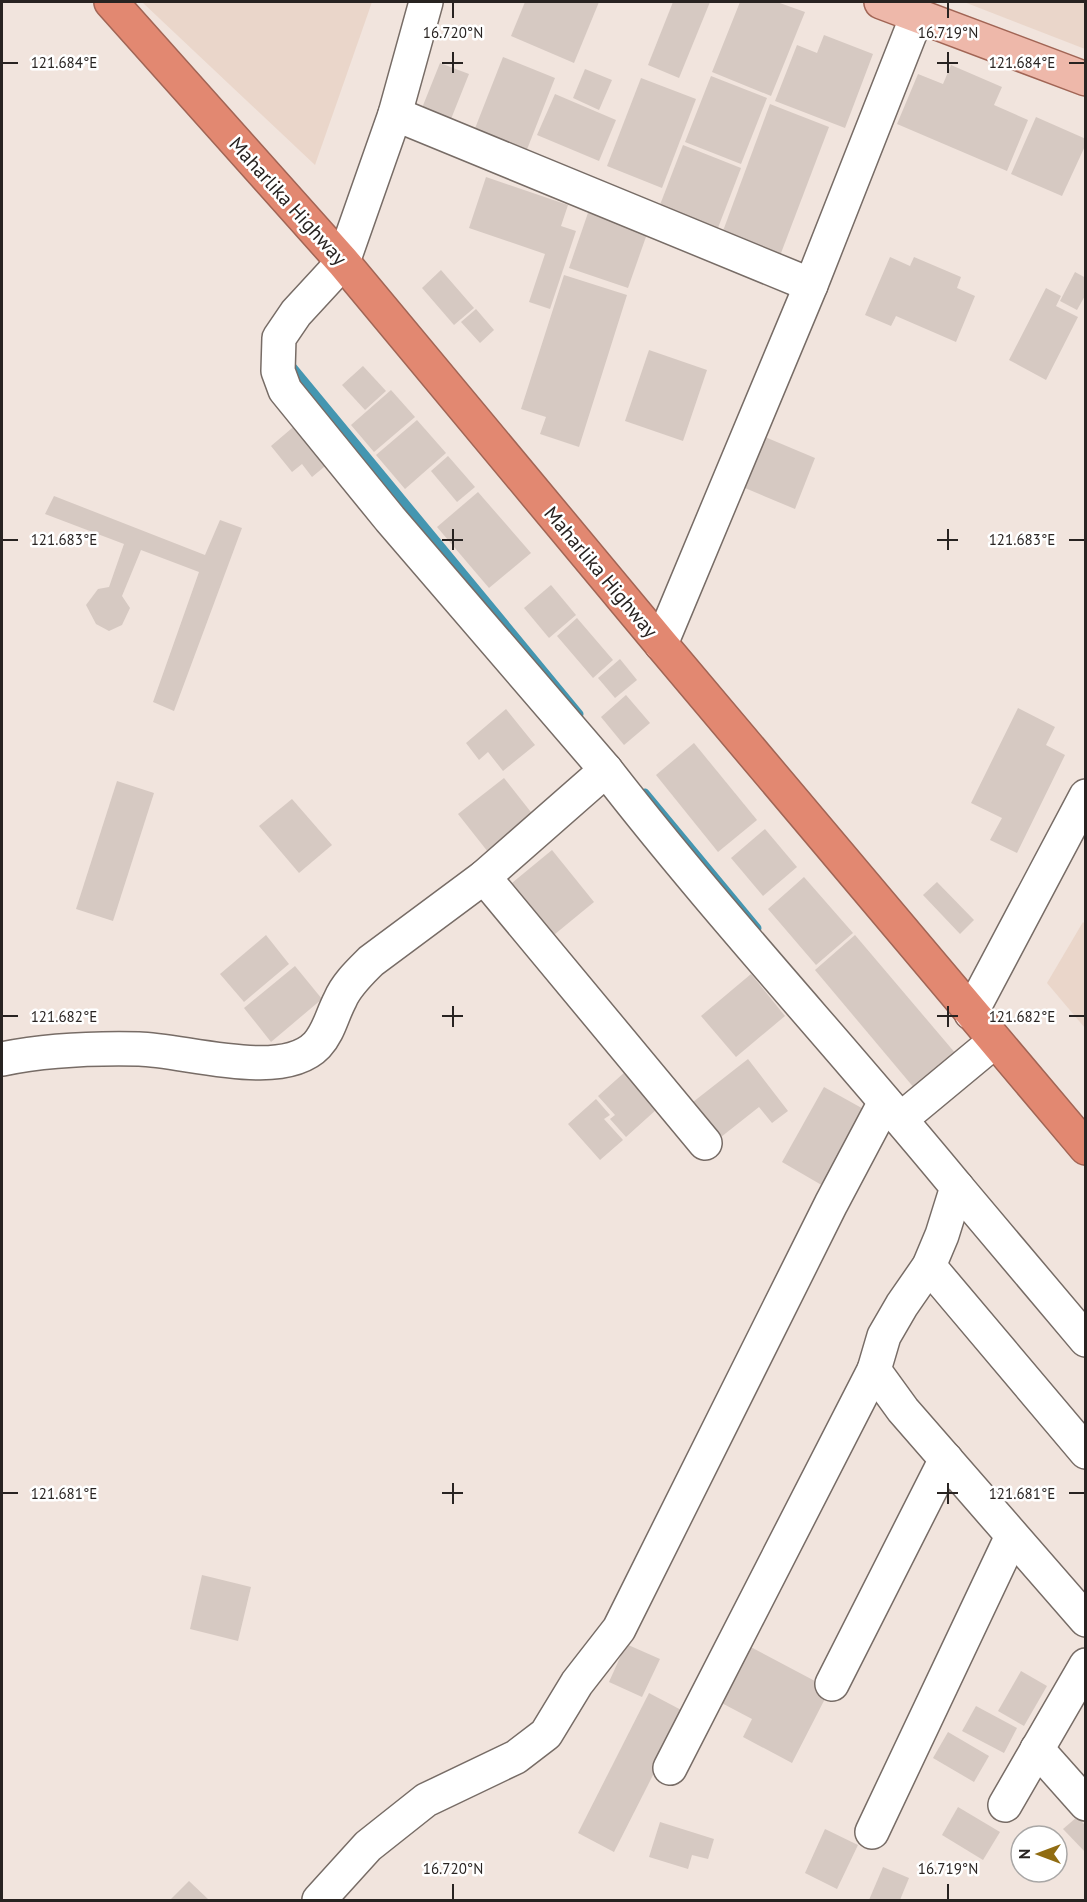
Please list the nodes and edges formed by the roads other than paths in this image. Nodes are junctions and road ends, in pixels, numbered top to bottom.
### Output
1 (111, 2) edge
2 (426, 2) edge
3 (881, 2) edge
4 (917, 16) junction
5 (1086, 79) edge
6 (395, 114) junction
7 (343, 262) junction
8 (811, 285) junction
9 (661, 644) junction
10 (606, 770) junction
11 (1086, 796) edge
12 (484, 877) junction
13 (971, 1013) junction
14 (995, 1041) junction
15 (2, 1059) edge
16 (893, 1110) junction
17 (705, 1143) dead end
18 (1086, 1148) edge
19 (957, 1187) junction
20 (929, 1266) junction
21 (1086, 1340) edge
22 (874, 1370) junction
23 (1086, 1452) edge
24 (946, 1460) junction
25 (1012, 1536) junction
26 (1086, 1620) edge
27 (1086, 1665) edge
28 (832, 1684) dead end
29 (1037, 1749) junction
30 (670, 1768) dead end
31 (1086, 1804) edge
32 (1005, 1805) dead end
33 (872, 1832) dead end
34 (319, 1900) edge

1 - 7 highway, Maharlika Highway
2 - 6 street
3 - 4 main road
4 - 5 main road
4 - 8 street
6 - 7 street
6 - 8 street
7 - 9 highway, Maharlika Highway
7 - 10 street
8 - 9 street
9 - 13 highway, Maharlika Highway
10 - 12 street
10 - 16 street
11 - 13 street
12 - 15 street
12 - 17 street
13 - 14 highway, Maharlika Highway
14 - 16 street
14 - 18 highway, Maharlika Highway
16 - 19 street
16 - 34 street
19 - 20 street
19 - 21 street
20 - 22 street
20 - 23 street
22 - 24 street
22 - 30 street
24 - 25 street
24 - 28 street
25 - 26 street
25 - 33 street
27 - 29 street
29 - 31 street
29 - 32 street

